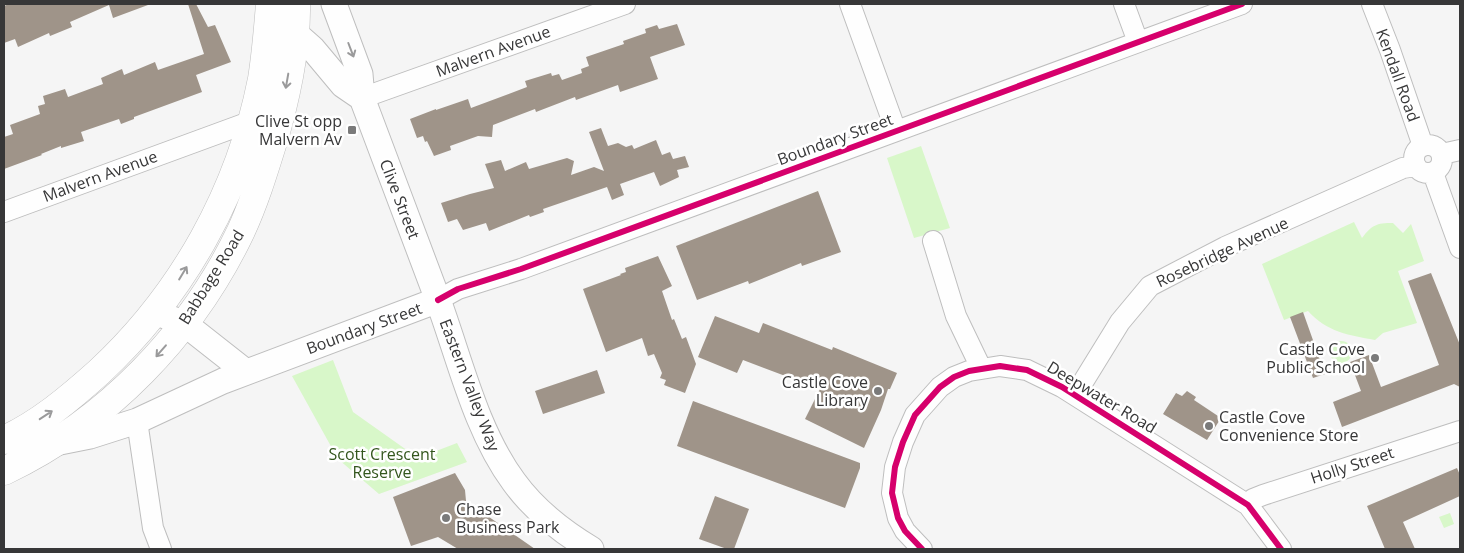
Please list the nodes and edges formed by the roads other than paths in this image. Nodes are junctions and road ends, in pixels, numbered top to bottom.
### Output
1 (272, 4) edge
2 (296, 4) edge
3 (334, 4) edge
4 (625, 4) edge
5 (850, 4) edge
6 (1124, 4) edge
7 (1242, 4) edge
8 (1372, 4) edge
9 (295, 33) junction
10 (1138, 42) junction
11 (362, 98) junction
12 (252, 121) junction
13 (896, 131) junction
14 (1423, 146) junction
15 (1451, 152) edge
16 (1424, 169) junction
17 (4, 212) edge
18 (933, 241) dead end
19 (1460, 248) edge
20 (438, 300) junction
21 (155, 312) junction
22 (185, 324) junction
23 (981, 368) junction
24 (246, 372) junction
25 (1075, 395) junction
26 (137, 421) junction
27 (1460, 431) edge
28 (4, 440) edge
29 (55, 444) junction
30 (4, 471) edge
31 (1248, 505) junction
32 (161, 549) edge
33 (590, 549) edge
34 (922, 549) edge
35 (1281, 549) edge

1 - 9 main road
1 - 12 highway, Babbage Road
2 - 9 highway, Babbage Road
3 -> 11 main road, Clive Street
4 - 11 street, Malvern Avenue
5 - 13 street
6 - 10 street
7 - 10 street, Boundary Street
8 - 14 street, Kendall Road
9 - 11 main road
9 -> 22 highway, Babbage Road
10 - 13 street, Boundary Street
11 - 20 main road, Clive Street
12 - 17 street, Malvern Avenue
21 -> 12 highway, Babbage Road
13 - 20 street, Boundary Street
14 - 15 street
14 - 16 street
15 - 16 street
16 - 19 street
16 - 25 street, Rosebridge Avenue
18 - 23 street
20 - 24 main road, Boundary Street
20 - 33 main road, Eastern Valley Way
21 - 22 main road
28 -> 21 highway
22 - 24 main road
22 -> 29 highway, Babbage Road
23 - 25 street, Deepwater Road
23 - 34 street, Deepwater Road
24 - 26 main road, Boundary Street
25 - 31 street, Deepwater Road
26 - 29 main road, Boundary Street
26 - 32 street
27 - 31 street, Holly Street
29 - 30 highway, Boundary Street
31 - 35 street, Deepwater Road

